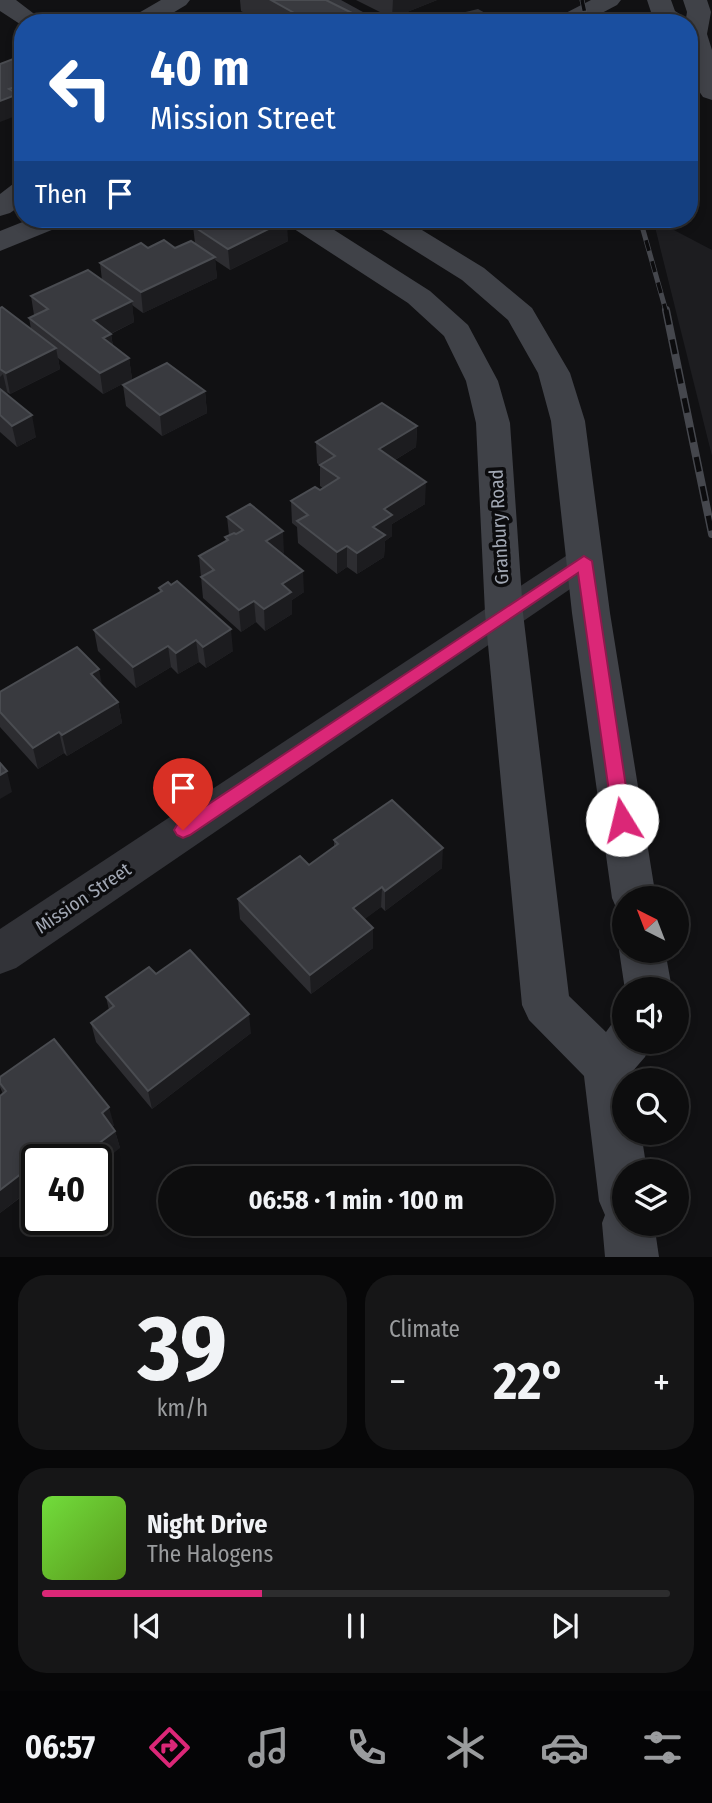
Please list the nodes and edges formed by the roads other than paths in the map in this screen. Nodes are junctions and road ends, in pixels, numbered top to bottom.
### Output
1 (0, 0) edge
2 (179, 0) edge
3 (328, 0) edge
4 (609, 0) edge
5 (22, 14) edge
6 (154, 14) edge
7 (356, 14) edge
8 (582, 14) edge
9 (698, 69) edge
10 (706, 105) edge
11 (33, 228) edge
12 (312, 228) edge
13 (401, 228) edge
14 (0, 242) edge
15 (584, 561) junction
16 (504, 613) junction
17 (632, 886) edge
18 (0, 954) edge
19 (612, 1050) edge
20 (618, 1054) edge
21 (623, 1159) edge
22 (630, 1236) edge
23 (632, 1257) edge

1 - 5 street
2 - 6 street
3 - 7 lane
4 - 8 street
9 - 10 street
11 - 14 street
12 - 16 street, Granbury Road
13 - 15 street
15 - 16 street, Mission Street
15 - 17 street
16 - 18 street, Mission Street
16 - 19 street, Granbury Road
20 - 21 street, Granbury Road
22 - 23 street

